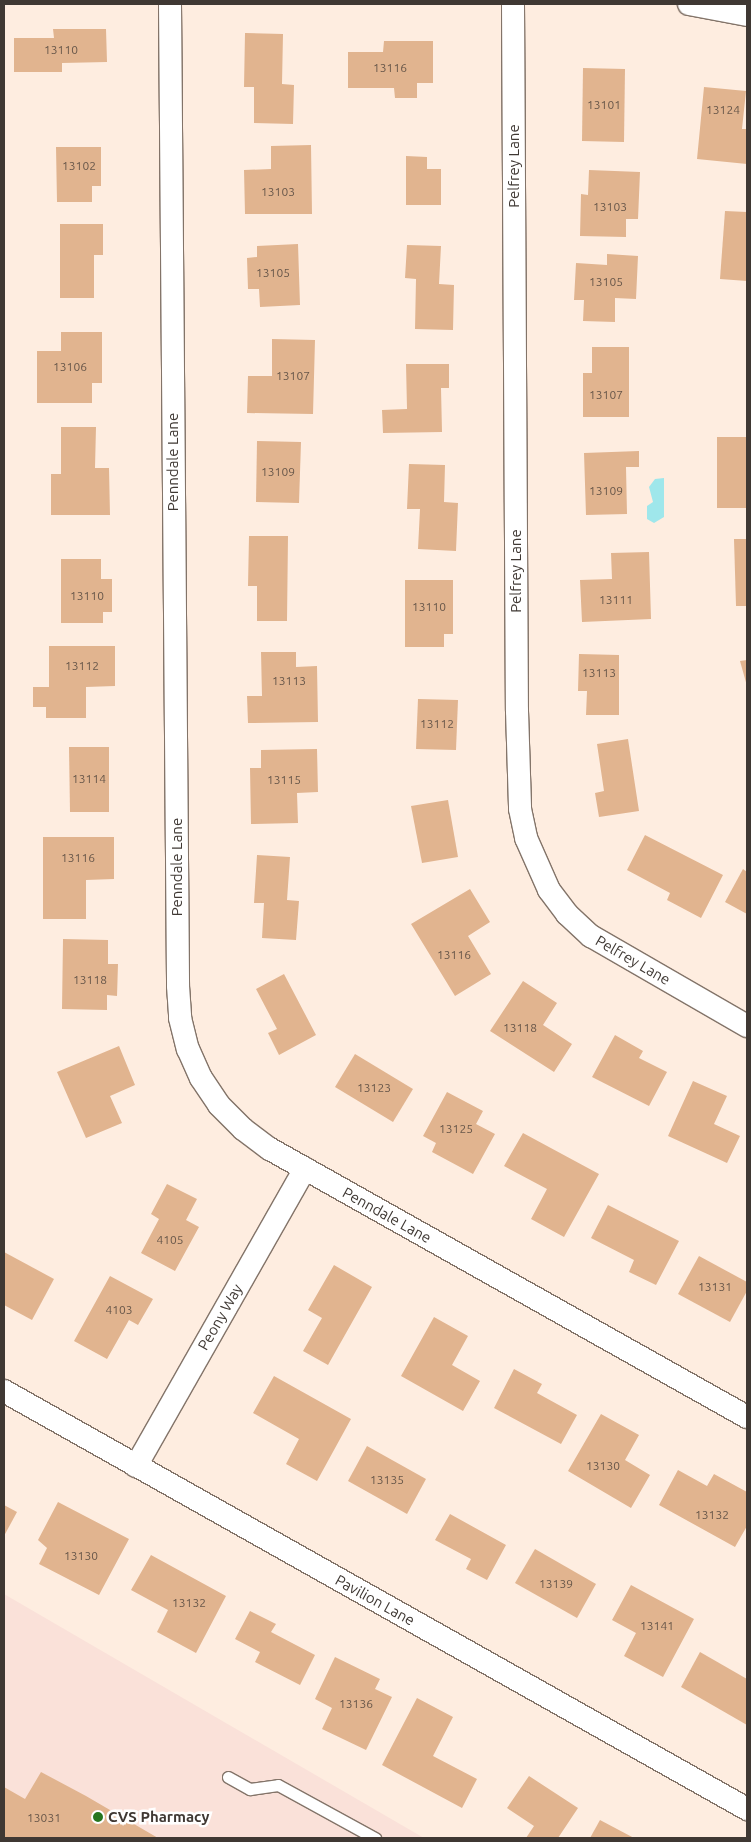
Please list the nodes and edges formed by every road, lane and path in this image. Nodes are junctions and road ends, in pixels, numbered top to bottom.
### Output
1 (170, 4) edge
2 (513, 4) edge
3 (689, 4) edge
4 (747, 15) edge
5 (747, 1026) edge
6 (305, 1168) junction
7 (4, 1391) edge
8 (747, 1417) edge
9 (136, 1466) junction
10 (228, 1777) dead end
11 (747, 1809) edge
12 (375, 1838) edge

1 - 6 street, Penndale Lane
2 - 5 street, Pelfrey Lane
3 - 4 street
6 - 8 street, Penndale Lane
6 - 9 street, Peony Way
7 - 9 street, Pavilion Lane
9 - 11 street, Pavilion Lane
10 - 12 lane

